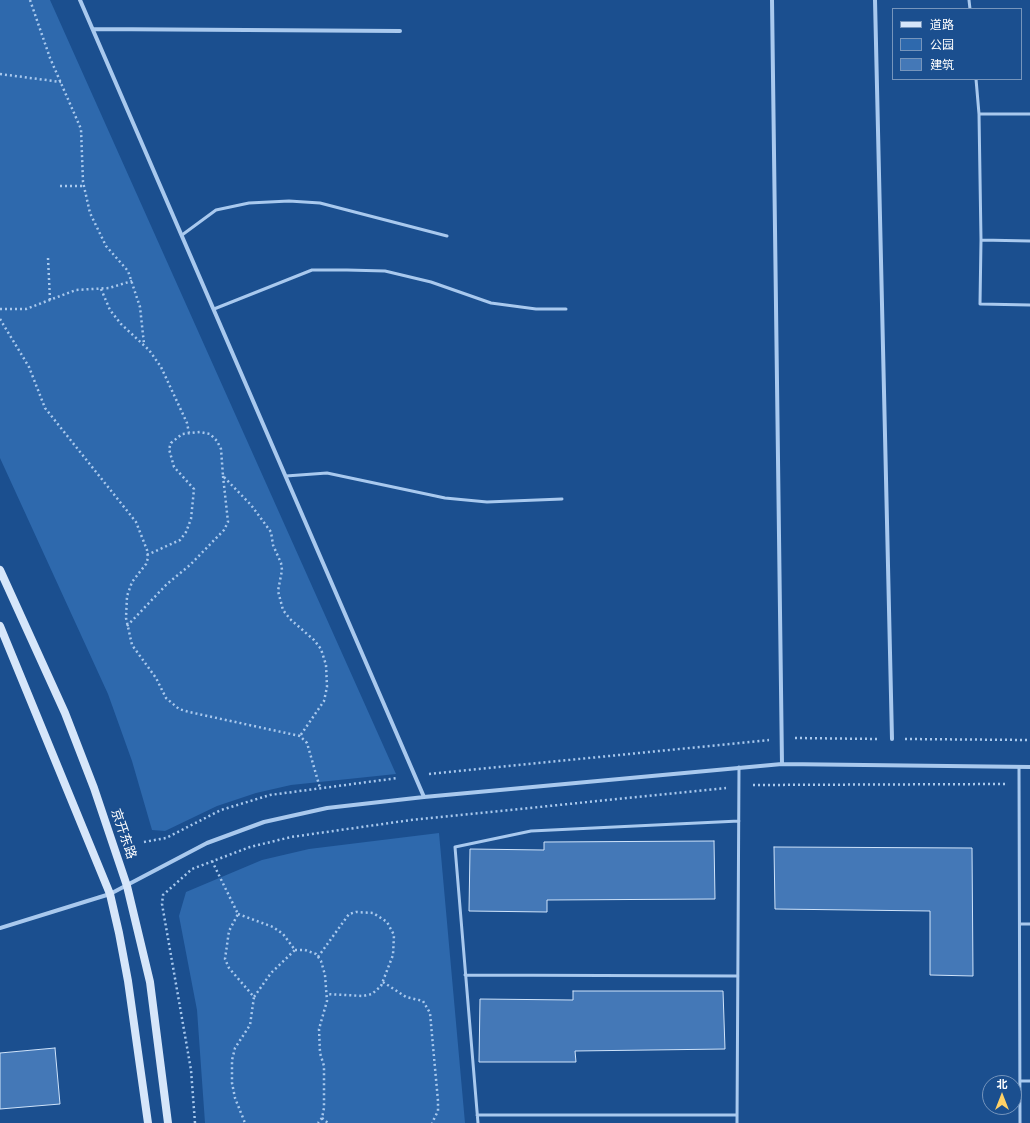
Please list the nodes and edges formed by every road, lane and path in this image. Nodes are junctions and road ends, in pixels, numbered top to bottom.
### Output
1 (30, 0) edge
2 (80, 0) edge
3 (772, 0) edge
4 (875, 0) edge
5 (93, 29) junction
6 (400, 30) dead end
7 (0, 74) edge
8 (976, 80) edge
9 (61, 82) junction
10 (979, 114) junction
11 (1030, 114) edge
12 (60, 186) dead end
13 (84, 186) junction
14 (182, 235) junction
15 (447, 236) dead end
16 (981, 240) junction
17 (1030, 240) edge
18 (48, 258) dead end
19 (132, 281) junction
20 (101, 289) junction
21 (50, 300) junction
22 (1030, 305) edge
23 (214, 308) junction
24 (0, 309) edge
25 (566, 309) dead end
26 (0, 319) edge
27 (144, 344) junction
28 (190, 433) junction
29 (223, 476) junction
30 (286, 476) junction
31 (562, 499) dead end
32 (147, 555) junction
33 (0, 570) edge
34 (0, 626) edge
35 (127, 626) junction
36 (300, 736) junction
37 (781, 739) junction
38 (892, 739) junction
39 (1030, 740) edge
40 (782, 764) junction
41 (739, 767) junction
42 (1020, 767) junction
43 (1030, 767) edge
44 (427, 775) dead end
45 (398, 778) dead end
46 (1020, 784) junction
47 (740, 786) junction
48 (320, 788) junction
49 (424, 797) junction
50 (739, 821) junction
51 (144, 842) dead end
52 (212, 862) junction
53 (127, 886) junction
54 (110, 894) junction
55 (238, 914) junction
56 (1020, 924) junction
57 (1030, 924) edge
58 (0, 928) edge
59 (294, 950) junction
60 (318, 957) junction
61 (465, 975) junction
62 (738, 976) junction
63 (383, 982) junction
64 (326, 994) junction
65 (254, 997) junction
66 (1020, 1075) edge
67 (477, 1115) junction
68 (737, 1115) junction
69 (322, 1118) junction
70 (148, 1123) edge
71 (168, 1123) edge
72 (195, 1123) edge
73 (245, 1123) edge
74 (318, 1123) edge
75 (328, 1123) edge
76 (432, 1123) edge
77 (478, 1123) edge
78 (737, 1123) edge

1 - 9 path
2 - 5 street
3 - 37 street
4 - 38 street
5 - 6 street
5 - 14 street
7 - 9 path
8 - 10 lane
9 - 13 path
10 - 11 lane
10 - 16 lane
12 - 13 path
13 - 19 path
14 - 15 lane
14 - 23 street
16 - 17 lane
16 - 22 lane
18 - 21 path
19 - 20 path
19 - 27 path
20 - 21 path
20 - 27 path
21 - 24 path
23 - 25 lane
23 - 30 street
26 - 32 path
27 - 28 path
28 - 29 path
28 - 32 path
29 - 35 path
29 - 36 path
30 - 31 lane
30 - 49 street
32 - 35 path
33 - 53 street, 京开东路
34 - 54 street
35 - 36 path
36 - 48 path
37 - 38 path
37 - 40 street
37 - 44 path
38 - 39 path
40 - 41 street
40 - 42 street
41 - 47 lane
41 - 49 street
42 - 43 street
42 - 46 lane
45 - 48 path
46 - 47 path
46 - 56 lane
47 - 50 lane
47 - 52 path
48 - 51 path
49 - 53 street
50 - 61 lane
50 - 62 lane
52 - 55 path
52 - 72 path
53 - 54 street
53 - 71 street, 京开东路
54 - 58 street
54 - 70 street
55 - 59 path
55 - 65 path
56 - 57 lane
56 - 66 lane
59 - 60 path
59 - 65 path
60 - 63 path
60 - 64 path
61 - 62 lane
61 - 67 lane
62 - 68 lane
63 - 64 path
63 - 76 path
64 - 69 path
65 - 73 path
67 - 68 lane
67 - 77 lane
68 - 78 lane
69 - 74 path
69 - 75 path

